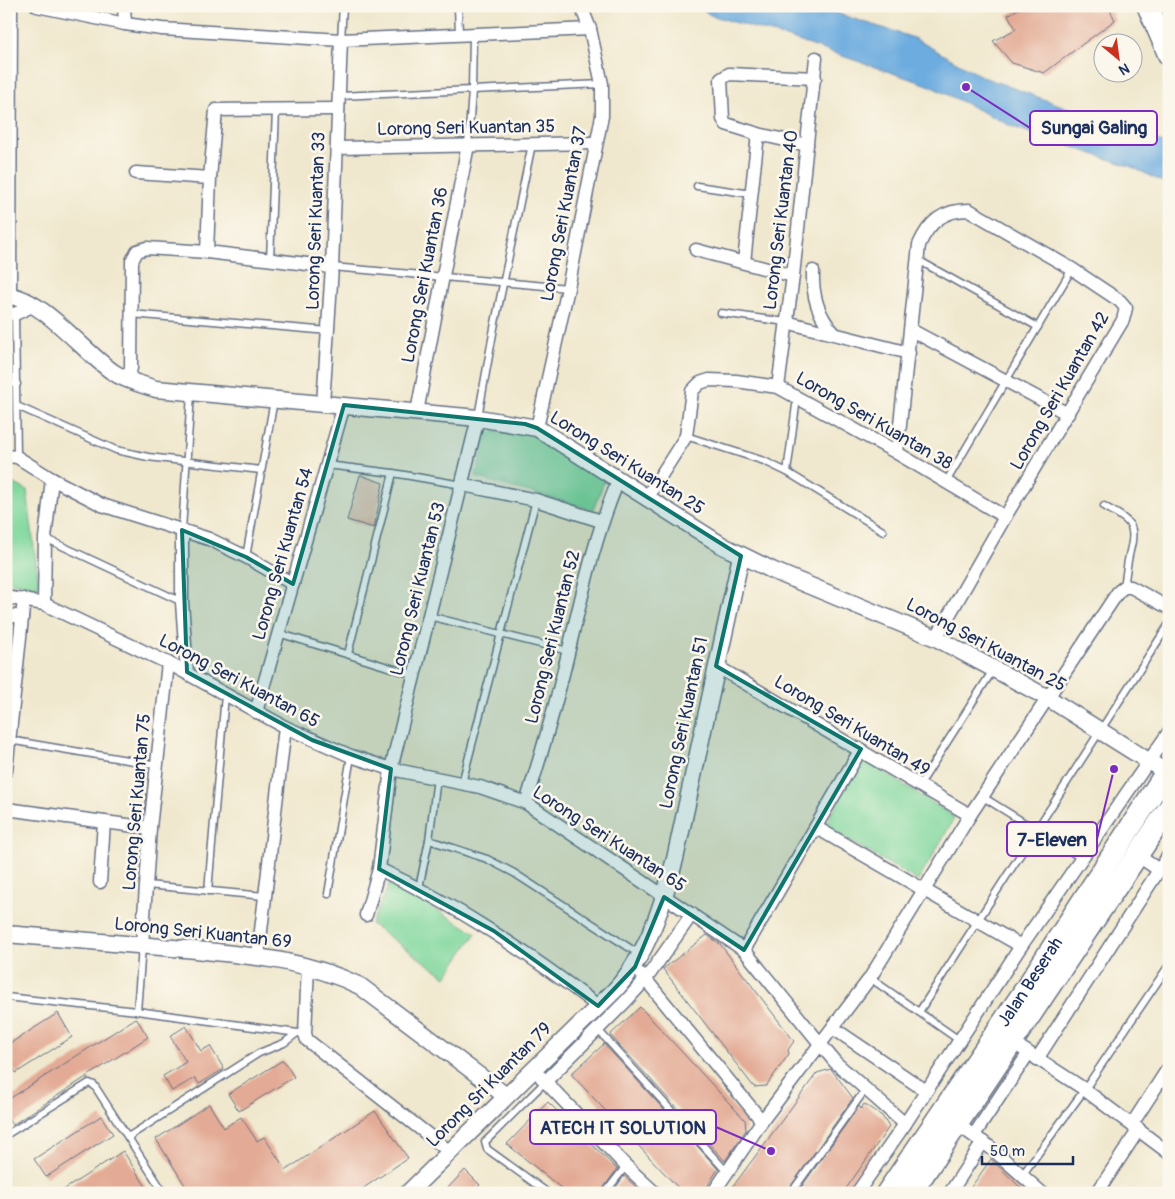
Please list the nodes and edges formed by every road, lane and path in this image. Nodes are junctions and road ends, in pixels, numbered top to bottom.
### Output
1 (11, 6) edge
2 (36, 6) edge
3 (124, 6) edge
4 (343, 6) edge
5 (458, 6) edge
6 (581, 6) edge
7 (1148, 6) edge
8 (9, 23) edge
9 (124, 24) junction
10 (590, 29) junction
11 (473, 34) junction
12 (459, 35) junction
13 (341, 40) junction
14 (1169, 55) edge
15 (816, 58) dead end
16 (815, 78) junction
17 (602, 84) junction
18 (9, 85) edge
19 (472, 91) junction
20 (339, 103) junction
21 (276, 110) junction
22 (758, 134) junction
23 (8, 142) edge
24 (595, 143) junction
25 (532, 144) junction
26 (468, 145) junction
27 (807, 145) junction
28 (338, 148) junction
29 (136, 173) dead end
30 (210, 178) junction
31 (697, 186) dead end
32 (752, 194) junction
33 (8, 201) edge
34 (696, 250) dead end
35 (207, 252) junction
36 (270, 260) junction
37 (918, 260) junction
38 (744, 262) junction
39 (8, 263) edge
40 (332, 268) junction
41 (1072, 270) junction
42 (814, 271) dead end
43 (443, 276) junction
44 (793, 276) junction
45 (505, 281) junction
46 (568, 288) junction
47 (8, 295) edge
48 (32, 306) junction
49 (11, 314) edge
50 (132, 314) junction
51 (721, 314) dead end
52 (786, 322) junction
53 (1038, 327) junction
54 (911, 330) junction
55 (329, 331) junction
56 (834, 333) junction
57 (909, 353) junction
58 (128, 380) junction
59 (1006, 381) junction
60 (6, 383) edge
61 (17, 384) junction
62 (778, 387) junction
63 (191, 392) junction
64 (797, 398) junction
65 (274, 399) junction
66 (324, 404) junction
67 (344, 405) junction
68 (17, 406) junction
69 (417, 412) junction
70 (1068, 414) junction
71 (478, 418) junction
72 (537, 428) junction
73 (686, 436) junction
74 (897, 453) junction
75 (12, 457) edge
76 (186, 459) junction
77 (327, 465) junction
78 (261, 470) junction
79 (787, 472) junction
80 (393, 473) junction
81 (52, 479) junction
82 (618, 481) junction
83 (946, 482) junction
84 (463, 485) junction
85 (646, 499) junction
86 (536, 500) junction
87 (1104, 506) dead end
88 (1005, 517) junction
89 (601, 521) junction
90 (182, 530) junction
91 (884, 531) dead end
92 (45, 538) junction
93 (741, 556) junction
94 (246, 557) junction
95 (293, 584) junction
96 (1124, 587) junction
97 (6, 597) edge
98 (24, 599) junction
99 (182, 602) junction
100 (44, 604) junction
101 (1169, 608) edge
102 (6, 615) edge
103 (429, 616) junction
104 (22, 617) junction
105 (1169, 624) edge
106 (278, 633) junction
107 (500, 634) junction
108 (936, 638) junction
109 (569, 652) junction
110 (348, 654) junction
111 (168, 663) junction
112 (716, 666) junction
113 (994, 669) junction
114 (187, 672) junction
115 (11, 675) edge
116 (414, 675) junction
117 (225, 695) junction
118 (1048, 698) junction
119 (256, 712) junction
120 (285, 727) junction
121 (1101, 731) junction
122 (1169, 732) edge
123 (8, 740) edge
124 (861, 749) junction
125 (351, 756) junction
126 (1148, 761) junction
127 (157, 765) junction
128 (391, 769) junction
129 (6, 771) edge
130 (1168, 771) edge
131 (437, 778) junction
132 (462, 783) junction
133 (919, 786) junction
134 (983, 797) junction
135 (526, 803) junction
136 (6, 809) edge
137 (1167, 814) edge
138 (970, 815) junction
139 (104, 822) junction
140 (150, 828) junction
141 (817, 828) junction
142 (1036, 830) junction
143 (429, 840) junction
144 (1137, 855) junction
145 (1169, 855) edge
146 (1081, 858) junction
147 (379, 869) junction
148 (1164, 873) edge
149 (100, 882) dead end
150 (147, 885) junction
151 (419, 888) junction
152 (924, 890) junction
153 (208, 891) junction
154 (328, 894) dead end
155 (264, 896) junction
156 (664, 897) junction
157 (692, 914) junction
158 (366, 915) dead end
159 (976, 920) junction
160 (6, 934) edge
161 (142, 945) junction
162 (1021, 946) junction
163 (744, 950) junction
164 (258, 956) junction
165 (1169, 965) edge
166 (308, 966) junction
167 (640, 967) junction
168 (870, 978) junction
169 (6, 997) edge
170 (598, 1006) junction
171 (137, 1011) junction
172 (919, 1012) junction
173 (833, 1028) junction
174 (599, 1031) junction
175 (301, 1034) junction
176 (960, 1040) junction
177 (820, 1045) junction
178 (1026, 1051) junction
179 (1169, 1067) edge
180 (533, 1069) junction
181 (546, 1081) junction
182 (1085, 1089) junction
183 (865, 1090) junction
184 (924, 1094) junction
185 (506, 1096) junction
186 (762, 1121) junction
187 (905, 1124) junction
188 (1136, 1126) junction
189 (964, 1128) junction
190 (6, 1135) edge
191 (128, 1137) junction
192 (450, 1152) junction
193 (1169, 1153) edge
194 (626, 1166) junction
195 (727, 1172) junction
196 (1022, 1174) junction
197 (164, 1193) edge
198 (408, 1193) edge
199 (548, 1193) edge
200 (605, 1193) edge
201 (655, 1193) edge
202 (713, 1193) edge
203 (791, 1193) edge
204 (857, 1193) edge
205 (887, 1193) edge
206 (911, 1193) edge
207 (950, 1193) edge
208 (1042, 1193) edge
209 (1097, 1193) edge

1 - 8 street
2 - 9 street
3 - 9 street
4 - 13 lane
5 - 12 lane
6 - 10 street, Lorong Seri Kuantan 37
7 - 14 highway
8 - 18 street
9 - 13 street
10 - 11 street
10 - 17 street, Lorong Seri Kuantan 37
11 - 12 street
11 - 19 lane
12 - 13 street
13 - 20 street, Lorong Seri Kuantan 33
15 - 16 street, Lorong Seri Kuantan 40
16 - 22 street
16 - 27 street, Lorong Seri Kuantan 40
17 - 19 lane
17 - 24 street, Lorong Seri Kuantan 37
18 - 23 street
19 - 20 lane
19 - 26 lane
20 - 21 street
20 - 28 street, Lorong Seri Kuantan 33
21 - 30 street
21 - 36 lane
22 - 27 street
22 - 32 street
23 - 33 street
24 - 25 street, Lorong Seri Kuantan 35
24 - 46 street, Lorong Seri Kuantan 37
25 - 26 street, Lorong Seri Kuantan 35
25 - 45 lane
26 - 28 street, Lorong Seri Kuantan 35
26 - 43 street, Lorong Seri Kuantan 36
27 - 44 street, Lorong Seri Kuantan 40
28 - 40 street, Lorong Seri Kuantan 33
29 - 30 street
30 - 35 street
31 - 32 lane
32 - 38 street
33 - 39 street
34 - 38 street
35 - 36 street
35 - 50 street
36 - 40 street
37 - 41 street, Lorong Seri Kuantan 42
37 - 53 lane
37 - 54 street
38 - 44 street
39 - 47 street
40 - 43 lane
40 - 55 street, Lorong Seri Kuantan 33
41 - 53 lane
41 - 70 street, Lorong Seri Kuantan 42
42 - 56 street
43 - 45 lane
43 - 69 street, Lorong Seri Kuantan 36
44 - 52 street, Lorong Seri Kuantan 40
45 - 46 lane
45 - 71 lane
46 - 72 street, Lorong Seri Kuantan 37
47 - 48 street, Lorong Seri Kuantan 25
48 - 49 street
48 - 58 street, Lorong Seri Kuantan 25
49 - 61 lane
50 - 55 lane
50 - 58 street
51 - 52 lane
52 - 56 street
52 - 62 street, Lorong Seri Kuantan 40
53 - 59 lane
54 - 57 street
54 - 59 street
55 - 66 street, Lorong Seri Kuantan 33
56 - 57 street
57 - 74 street
58 - 63 street, Lorong Seri Kuantan 25
59 - 70 street
59 - 83 lane
60 - 61 lane
61 - 68 lane
62 - 64 street, Lorong Seri Kuantan 38
62 - 73 street, Lorong Seri Kuantan 38
63 - 65 street, Lorong Seri Kuantan 25
63 - 76 lane
64 - 74 street, Lorong Seri Kuantan 38
64 - 79 lane
65 - 66 street, Lorong Seri Kuantan 25
65 - 78 lane
66 - 67 street, Lorong Seri Kuantan 25
67 - 69 street, Lorong Seri Kuantan 25
67 - 77 street, Lorong Seri Kuantan 54
68 - 75 lane
68 - 76 lane
69 - 71 street, Lorong Seri Kuantan 25
70 - 88 street, Lorong Seri Kuantan 42
71 - 72 street, Lorong Seri Kuantan 25
71 - 84 street, Lorong Seri Kuantan 53
72 - 82 street, Lorong Seri Kuantan 25
73 - 79 lane
73 - 85 street, Lorong Seri Kuantan 38
74 - 83 street, Lorong Seri Kuantan 38
75 - 81 street
76 - 78 lane
76 - 90 lane
77 - 80 lane
77 - 95 street, Lorong Seri Kuantan 54
78 - 94 lane
79 - 91 lane
80 - 84 lane
80 - 110 lane
81 - 90 street
81 - 92 street
82 - 85 street, Lorong Seri Kuantan 25
82 - 89 street, Lorong Seri Kuantan 52
83 - 88 street, Lorong Seri Kuantan 38
84 - 86 street
84 - 103 street, Lorong Seri Kuantan 53
85 - 93 street, Lorong Seri Kuantan 25
86 - 89 street
86 - 107 lane
87 - 96 lane
88 - 108 street, Lorong Seri Kuantan 42
89 - 109 street, Lorong Seri Kuantan 52
90 - 94 street
90 - 99 street
92 - 99 lane
92 - 100 street
93 - 108 street, Lorong Seri Kuantan 25
93 - 112 street, Lorong Seri Kuantan 51
94 - 95 street
95 - 106 street, Lorong Seri Kuantan 54
96 - 101 street
96 - 118 street
97 - 98 street, Lorong Seri Kuantan 65
98 - 100 street, Lorong Seri Kuantan 65
98 - 104 street
99 - 114 street
100 - 111 street, Lorong Seri Kuantan 65
102 - 104 street
103 - 107 lane
103 - 116 street, Lorong Seri Kuantan 53
104 - 115 street
105 - 121 lane
106 - 110 lane
106 - 119 street, Lorong Seri Kuantan 54
107 - 109 lane
107 - 132 lane
108 - 113 street, Lorong Seri Kuantan 25
109 - 135 street, Lorong Seri Kuantan 52
110 - 116 lane
111 - 114 street, Lorong Seri Kuantan 65
111 - 127 street, Lorong Seri Kuantan 75
112 - 124 street, Lorong Seri Kuantan 49
112 - 156 street, Lorong Seri Kuantan 51
113 - 118 street, Lorong Seri Kuantan 25
113 - 133 lane
114 - 117 street, Lorong Seri Kuantan 65
115 - 123 street
116 - 128 street, Lorong Seri Kuantan 53
117 - 119 street, Lorong Seri Kuantan 65
117 - 153 lane
118 - 121 street, Lorong Seri Kuantan 25
118 - 134 street
119 - 120 street, Lorong Seri Kuantan 65
120 - 125 street, Lorong Seri Kuantan 65
120 - 155 street
121 - 126 street, Lorong Seri Kuantan 25
121 - 142 lane
122 - 126 street
123 - 127 lane
123 - 129 street
124 - 133 street, Lorong Seri Kuantan 49
124 - 141 street
125 - 128 street, Lorong Seri Kuantan 65
125 - 154 lane
126 - 130 street, Lorong Seri Kuantan 25
126 - 146 street
127 - 140 street, Lorong Seri Kuantan 75
128 - 131 street, Lorong Seri Kuantan 65
128 - 147 street, Lorong Seri Kuantan 53
130 - 189 highway, Jalan Beserah
131 - 132 street, Lorong Seri Kuantan 65
131 - 143 lane
132 - 135 street, Lorong Seri Kuantan 65
133 - 138 street, Lorong Seri Kuantan 49
134 - 138 street
134 - 142 lane
135 - 156 street, Lorong Seri Kuantan 65
136 - 139 street
137 - 144 highway, Jalan Beserah
138 - 152 street
139 - 140 street
139 - 149 street
140 - 150 street, Lorong Seri Kuantan 75
141 - 152 street
141 - 163 street
142 - 146 lane
142 - 159 lane
143 - 151 lane
143 - 167 lane
144 - 148 street
144 - 178 highway, Jalan Beserah
145 - 148 street
146 - 162 street
147 - 151 street
147 - 158 street, Lorong Seri Kuantan 53
148 - 178 street
150 - 153 lane
150 - 161 street, Lorong Seri Kuantan 75
151 - 170 street
152 - 159 street
152 - 168 street
153 - 155 lane
155 - 164 street
156 - 157 street, Lorong Seri Kuantan 65
156 - 167 street, Lorong Seri Kuantan 51
157 - 163 street, Lorong Seri Kuantan 65
157 - 167 street
159 - 162 street
159 - 172 lane
160 - 161 street, Lorong Seri Kuantan 69
161 - 164 street, Lorong Seri Kuantan 69
161 - 171 lane
162 - 176 street
163 - 177 street, Lorong Seri Kuantan 65
164 - 166 street, Lorong Seri Kuantan 69
165 - 182 lane
166 - 175 street
166 - 185 street, Lorong Seri Kuantan 69
167 - 170 street, Lorong Sri Kuantan 79
167 - 174 street
167 - 186 street
168 - 172 lane
168 - 173 street
169 - 171 lane
170 - 180 street, Lorong Sri Kuantan 79
171 - 175 lane
172 - 176 lane
173 - 177 street
173 - 184 street
174 - 181 street
174 - 195 lane
175 - 191 lane
175 - 192 street
176 - 184 street
177 - 183 street, Lorong Seri Kuantan 65
177 - 186 street
178 - 182 street
178 - 189 highway, Jalan Beserah
179 - 188 street
180 - 181 street
180 - 185 street, Lorong Sri Kuantan 79
181 - 194 street
181 - 199 lane
182 - 188 street
182 - 196 lane
183 - 187 street, Lorong Seri Kuantan 65
183 - 203 lane
184 - 187 street
184 - 189 street
185 - 192 street, Lorong Sri Kuantan 79
186 - 195 street
187 - 204 street
188 - 193 street
188 - 209 street
189 - 196 street
189 - 205 highway, Jalan Beserah
189 - 206 highway, Jalan Beserah
189 - 207 street
190 - 191 lane
191 - 197 lane
192 - 198 street, Lorong Sri Kuantan 79
194 - 200 lane
194 - 201 street
195 - 202 street
196 - 208 street

